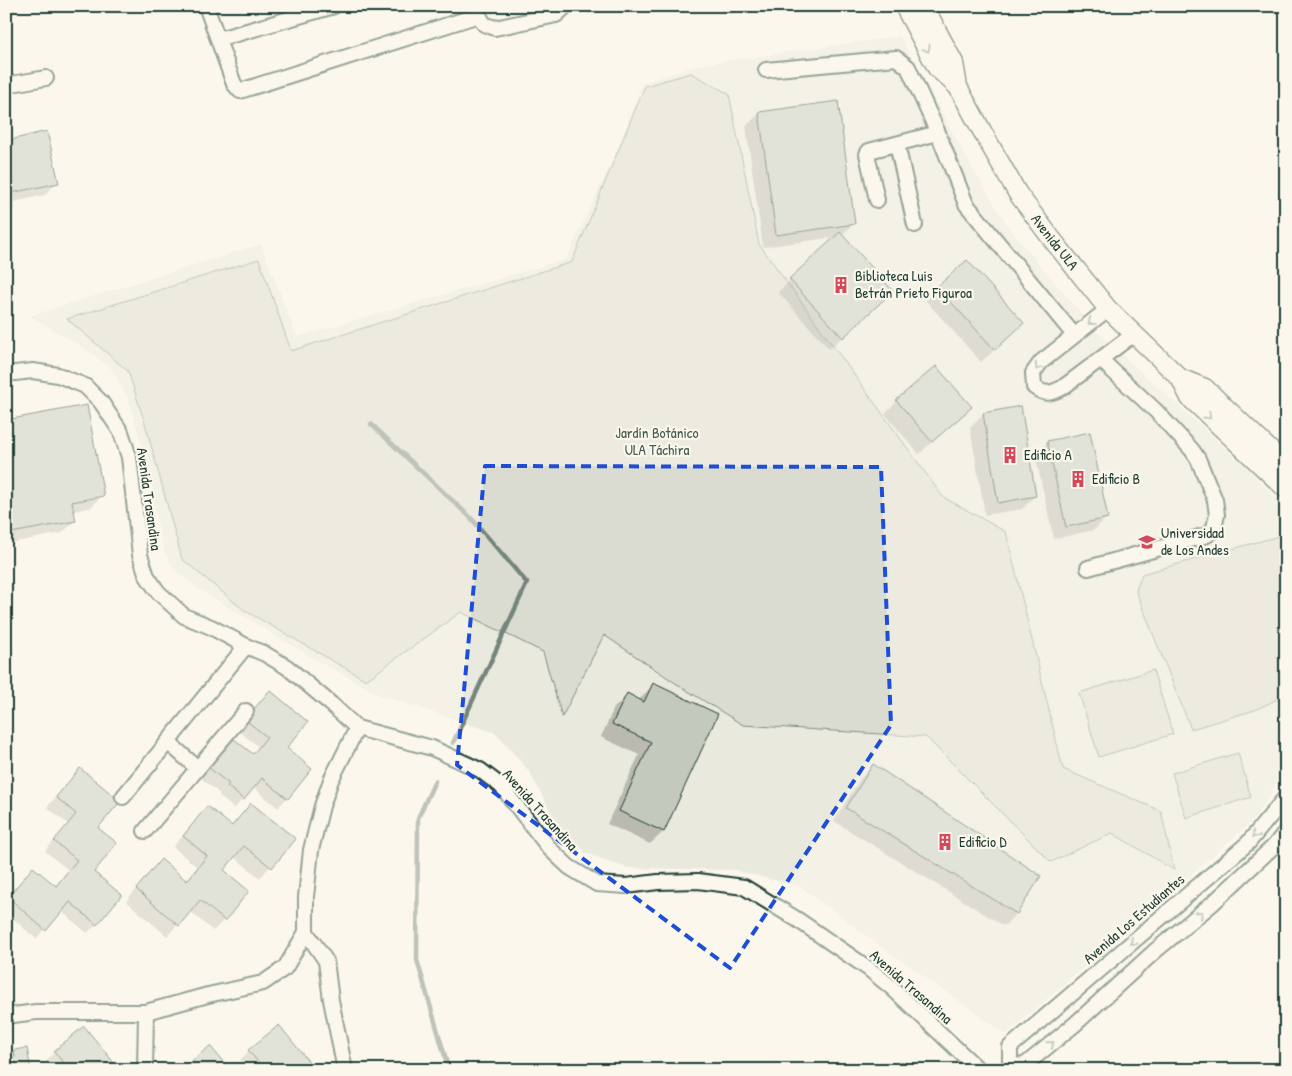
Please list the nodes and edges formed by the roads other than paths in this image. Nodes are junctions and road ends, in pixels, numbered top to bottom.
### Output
1 (206, 6) edge
2 (334, 6) edge
3 (566, 6) edge
4 (904, 6) edge
5 (924, 6) edge
6 (477, 11) edge
7 (219, 39) junction
8 (766, 70) dead end
9 (46, 78) dead end
10 (6, 85) edge
11 (958, 87) junction
12 (938, 133) junction
13 (897, 144) junction
14 (876, 200) dead end
15 (915, 225) dead end
16 (1108, 308) junction
17 (1134, 334) junction
18 (1074, 335) junction
19 (1101, 360) junction
20 (6, 374) edge
21 (1180, 378) junction
22 (1286, 465) edge
23 (1286, 489) edge
24 (1088, 568) dead end
25 (246, 646) junction
26 (246, 710) dead end
27 (358, 728) junction
28 (168, 742) junction
29 (197, 768) junction
30 (124, 797) dead end
31 (1286, 797) edge
32 (145, 831) dead end
33 (1286, 831) edge
34 (306, 932) junction
35 (146, 1012) junction
36 (6, 1016) edge
37 (1008, 1068) edge
38 (145, 1070) edge
39 (345, 1070) edge
40 (979, 1070) edge

1 - 7 street
2 - 7 street
3 - 6 street
4 -> 11 street, Avenida ULA
5 - 11 street, Avenida ULA
6 - 7 street
8 - 12 street
9 - 10 street
11 - 16 street, Avenida ULA
12 - 13 street
12 - 18 street
13 - 14 street
13 - 15 street
16 - 17 street, Avenida ULA
16 -> 18 street
17 - 19 street
17 - 21 street, Avenida ULA
18 -> 19 street
19 - 24 street
20 - 25 street, Avenida Trasandina
21 - 22 street, Avenida ULA
21 -> 23 street, Avenida ULA
25 - 27 street, Avenida Trasandina
25 - 28 street
26 - 29 street
27 - 34 street
27 - 40 street, Avenida Trasandina
28 - 29 street
28 - 30 street
29 - 32 street
31 -> 37 street, Avenida Los Estudiantes
37 -> 33 street, Avenida Los Estudiantes
34 - 35 street
34 - 39 street
35 - 36 street
35 - 38 street

